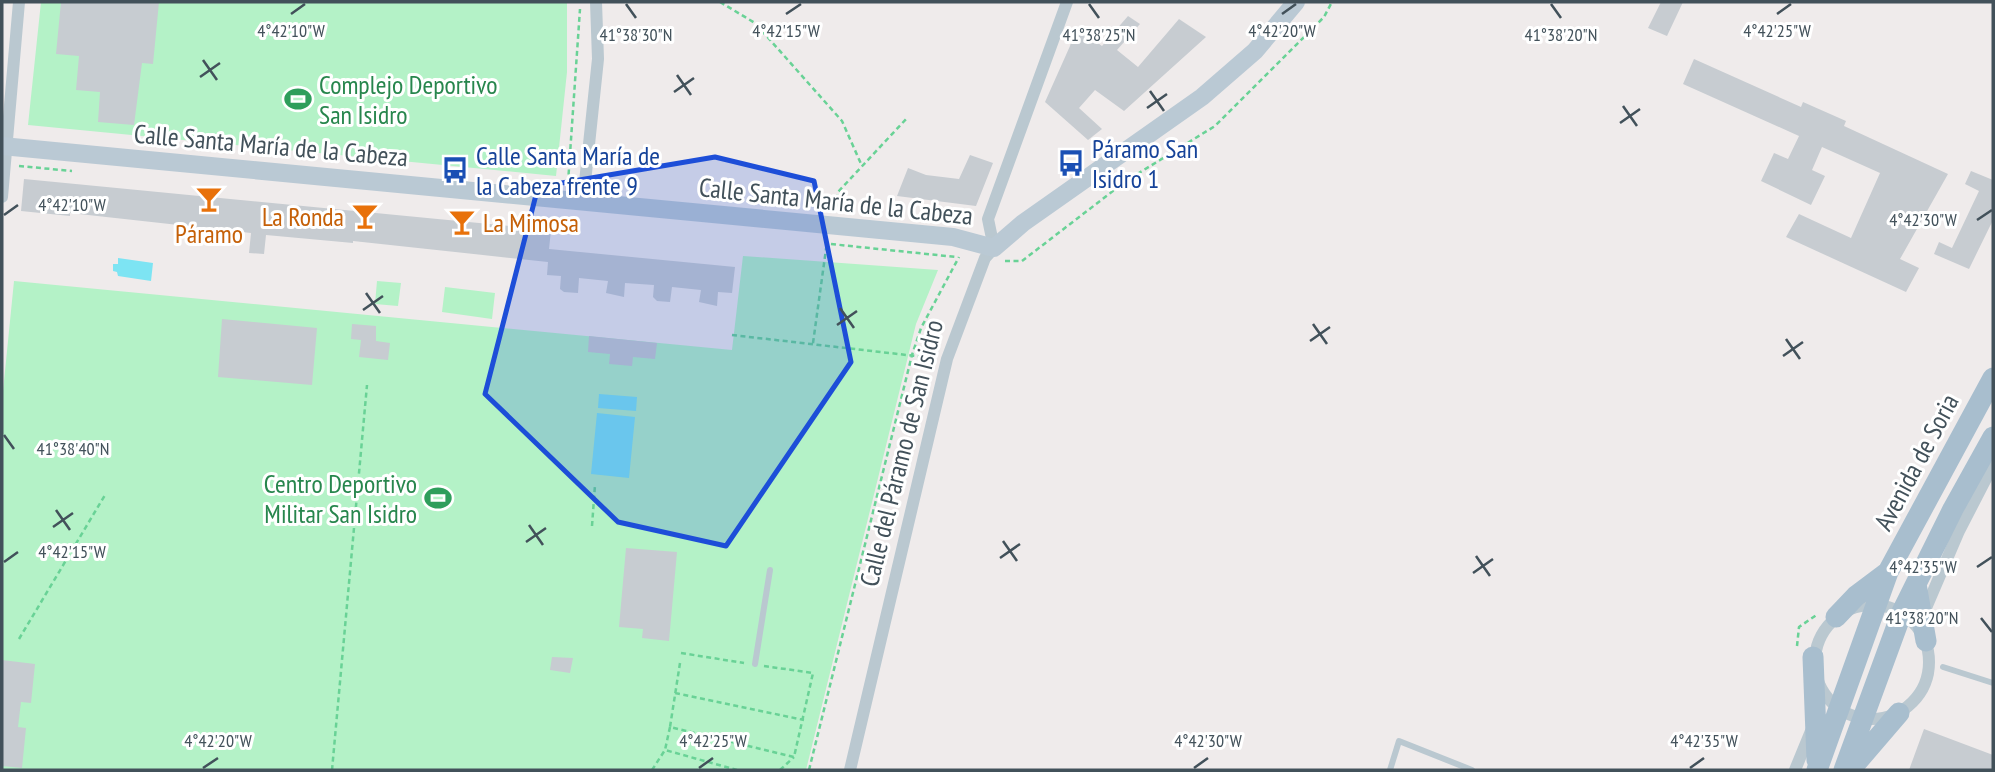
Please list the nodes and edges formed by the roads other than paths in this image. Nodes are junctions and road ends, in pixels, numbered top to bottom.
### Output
1 (19, 2) edge
2 (596, 2) edge
3 (1067, 2) edge
4 (1296, 2) edge
5 (3, 146) edge
6 (2, 197) edge
7 (583, 201) junction
8 (999, 254) junction
9 (1993, 378) edge
10 (1993, 437) edge
11 (1993, 465) edge
12 (770, 570) dead end
13 (1888, 572) junction
14 (1878, 603) junction
15 (1912, 614) junction
16 (1836, 617) junction
17 (1926, 641) joint
18 (1813, 657) junction
19 (755, 664) road end
20 (1943, 667) dead end
21 (1993, 683) edge
22 (1838, 709) junction
23 (1899, 713) junction
24 (1863, 719) junction
25 (1814, 724) junction
26 (1817, 769) edge
27 (850, 770) edge
28 (1390, 770) edge
29 (1472, 770) edge
30 (1795, 770) edge
31 (1844, 770) edge
32 (1850, 770) edge

1 - 5 street
2 - 7 street
3 - 8 street
4 - 8 street, Calle del Páramo de San Isidro
5 - 6 street
5 - 7 street, Calle Santa María de la Cabeza
7 - 8 street, Calle Santa María de la Cabeza
8 - 27 street, Calle del Páramo de San Isidro
9 - 13 main road, Avenida de Soria
10 - 15 main road, Avenida de Soria
11 - 15 street, Avenida de Soria
12 - 19 lane
13 - 14 main road, Avenida de Soria
13 - 16 main road
14 - 15 street
14 - 16 street
14 - 22 main road, Avenida de Soria
15 - 17 main road
15 - 24 main road, Avenida de Soria
16 - 18 street
17 - 23 street
18 - 22 street
18 - 25 main road
20 - 21 lane
22 - 24 street
22 - 26 main road, Avenida de Soria
23 - 24 street
23 - 32 main road
24 - 31 main road, Avenida de Soria
25 - 26 main road
25 - 30 street
28 - 29 lane

